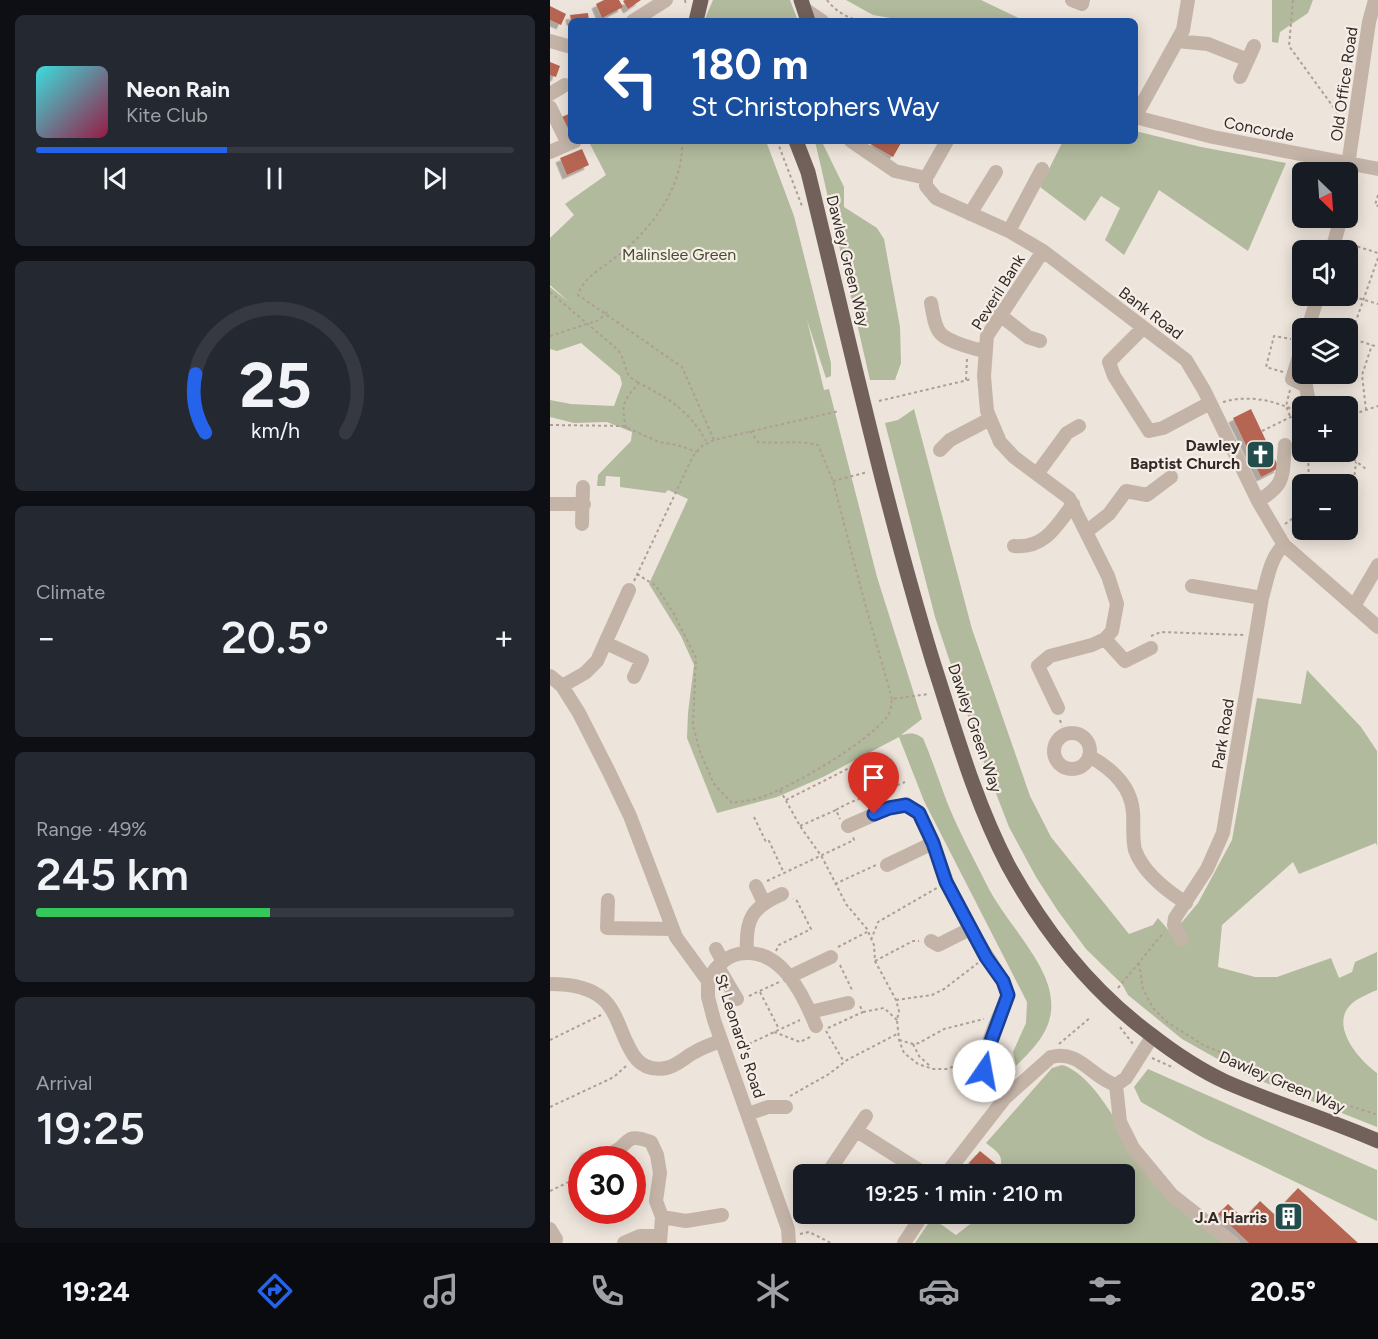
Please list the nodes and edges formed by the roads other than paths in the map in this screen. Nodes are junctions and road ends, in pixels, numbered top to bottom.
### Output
1 (666, 0) edge
2 (1188, 0) edge
3 (1375, 0) edge
4 (699, 2) edge
5 (638, 18) edge
6 (696, 18) edge
7 (550, 41) edge
8 (1177, 41) junction
9 (568, 46) edge
10 (1254, 46) dead end
11 (1248, 60) junction
12 (1240, 77) dead end
13 (565, 86) dead end
14 (550, 94) edge
15 (550, 107) edge
16 (1138, 112) edge
17 (1138, 118) edge
18 (568, 137) edge
19 (568, 143) edge
20 (797, 144) edge
21 (855, 144) edge
22 (945, 144) edge
23 (550, 152) edge
24 (1324, 162) edge
25 (1348, 162) edge
26 (1358, 168) edge
27 (1042, 169) dead end
28 (1378, 169) edge
29 (996, 172) dead end
30 (926, 178) junction
31 (970, 214) junction
32 (1009, 231) junction
33 (1043, 251) junction
34 (931, 303) dead end
35 (1000, 315) junction
36 (1144, 328) junction
37 (1040, 340) dead end
38 (985, 351) junction
39 (1292, 358) edge
40 (1292, 378) edge
41 (1211, 405) junction
42 (991, 419) junction
43 (1079, 426) dead end
44 (1285, 444) dead end
45 (940, 450) dead end
46 (1037, 474) junction
47 (1171, 477) dead end
48 (583, 487) dead end
49 (1258, 501) junction
50 (550, 504) edge
51 (584, 504) junction
52 (1073, 504) junction
53 (582, 524) dead end
54 (1086, 532) junction
55 (1284, 545) junction
56 (1014, 546) dead end
57 (1378, 565) edge
58 (1192, 586) dead end
59 (629, 590) road end
60 (1262, 598) junction
61 (1354, 606) junction
62 (1378, 627) edge
63 (1105, 639) junction
64 (606, 643) junction
65 (1147, 644) road end
66 (550, 676) edge
67 (634, 677) dead end
68 (562, 686) junction
69 (1058, 708) dead end
70 (1089, 756) junction
71 (854, 824) road end
72 (933, 843) junction
73 (887, 865) road end
74 (756, 886) road end
75 (782, 894) road end
76 (608, 900) dead end
77 (764, 903) junction
78 (1186, 903) junction
79 (673, 929) junction
80 (970, 929) junction
81 (1181, 939) dead end
82 (931, 940) road end
83 (716, 949) dead end
84 (747, 952) junction
85 (831, 957) road end
86 (721, 964) junction
87 (789, 977) junction
88 (708, 981) junction
89 (550, 984) edge
90 (738, 999) road end
91 (854, 1000) road end
92 (1152, 1036) junction
93 (721, 1041) junction
94 (984, 1066) junction
95 (965, 1075) road end
96 (1116, 1084) junction
97 (1005, 1098) junction
98 (780, 1106) road end
99 (748, 1114) junction
100 (866, 1116) dead end
101 (857, 1131) junction
102 (1378, 1141) edge
103 (620, 1146) edge
104 (834, 1164) edge
105 (909, 1164) edge
106 (954, 1164) edge
107 (722, 1215) dead end
108 (662, 1217) junction
109 (916, 1224) edge
110 (550, 1229) edge
111 (660, 1239) edge
112 (789, 1240) edge
113 (555, 1243) edge
114 (624, 1243) edge
115 (904, 1243) edge
116 (1232, 1243) edge

1 - 5 street
2 - 8 street
3 - 25 street, Old Office Road
4 - 6 main road
7 - 9 street
8 - 11 street
8 - 16 street
10 - 11 street
11 - 12 street
13 - 14 street
15 - 18 street
17 - 24 street, Concorde
19 - 23 street
20 - 92 main road, Dawley Green Way
21 - 30 street
22 - 30 street
26 - 28 street, Concorde
27 - 32 street
29 - 31 street
30 - 31 street, Bank Road
31 - 32 street, Bank Road
32 - 33 street, Bank Road
33 - 35 street, Peveril Bank
33 - 36 street, Bank Road
34 - 38 street
35 - 37 street
35 - 38 street, Peveril Bank
36 - 41 street, Bank Road
36 - 41 street
38 - 42 street, Peveril Bank
39 - 40 street
41 - 49 street, Bank Road
42 - 45 street
42 - 46 street, Peveril Bank
43 - 46 street
44 - 49 street
46 - 52 street, Peveril Bank
47 - 54 street
48 - 51 street
49 - 55 street, Bank Road
50 - 51 street
51 - 53 street
52 - 54 street, Peveril Bank
52 - 56 street
54 - 63 street, Peveril Bank
55 - 60 street, Park Road
55 - 61 street, Bank Road
57 - 61 street
58 - 60 street
59 - 64 street
60 - 78 street, Park Road
61 - 62 street, Bank Road
63 - 65 street
63 - 69 street
64 - 67 street
64 - 68 street
66 - 68 street, St Leonard's Road
68 - 79 street, St Leonard's Road
70 - 70 street
70 - 78 street
71 - 72 street
72 - 73 street
72 - 80 street
74 - 77 street
75 - 77 street
76 - 79 street
77 - 84 street
78 - 81 street, Park Road
79 - 88 street, St Leonard's Road
80 - 82 street
80 - 94 street
83 - 86 street
84 - 86 street
84 - 87 street
85 - 87 street
86 - 88 street
86 - 90 street
87 - 91 street
88 - 93 street, St Leonard's Road
89 - 93 street
92 - 96 street
92 - 102 main road, Dawley Green Way
93 - 99 street, St Leonard's Road
94 - 95 street
94 - 97 street
96 - 97 street
96 - 116 street
97 - 106 street
98 - 99 street
99 - 112 street, St Leonard's Road
100 - 101 street
101 - 104 street
101 - 105 street
103 - 108 street
107 - 108 street
108 - 111 street
109 - 115 street
110 - 113 street
111 - 114 street

